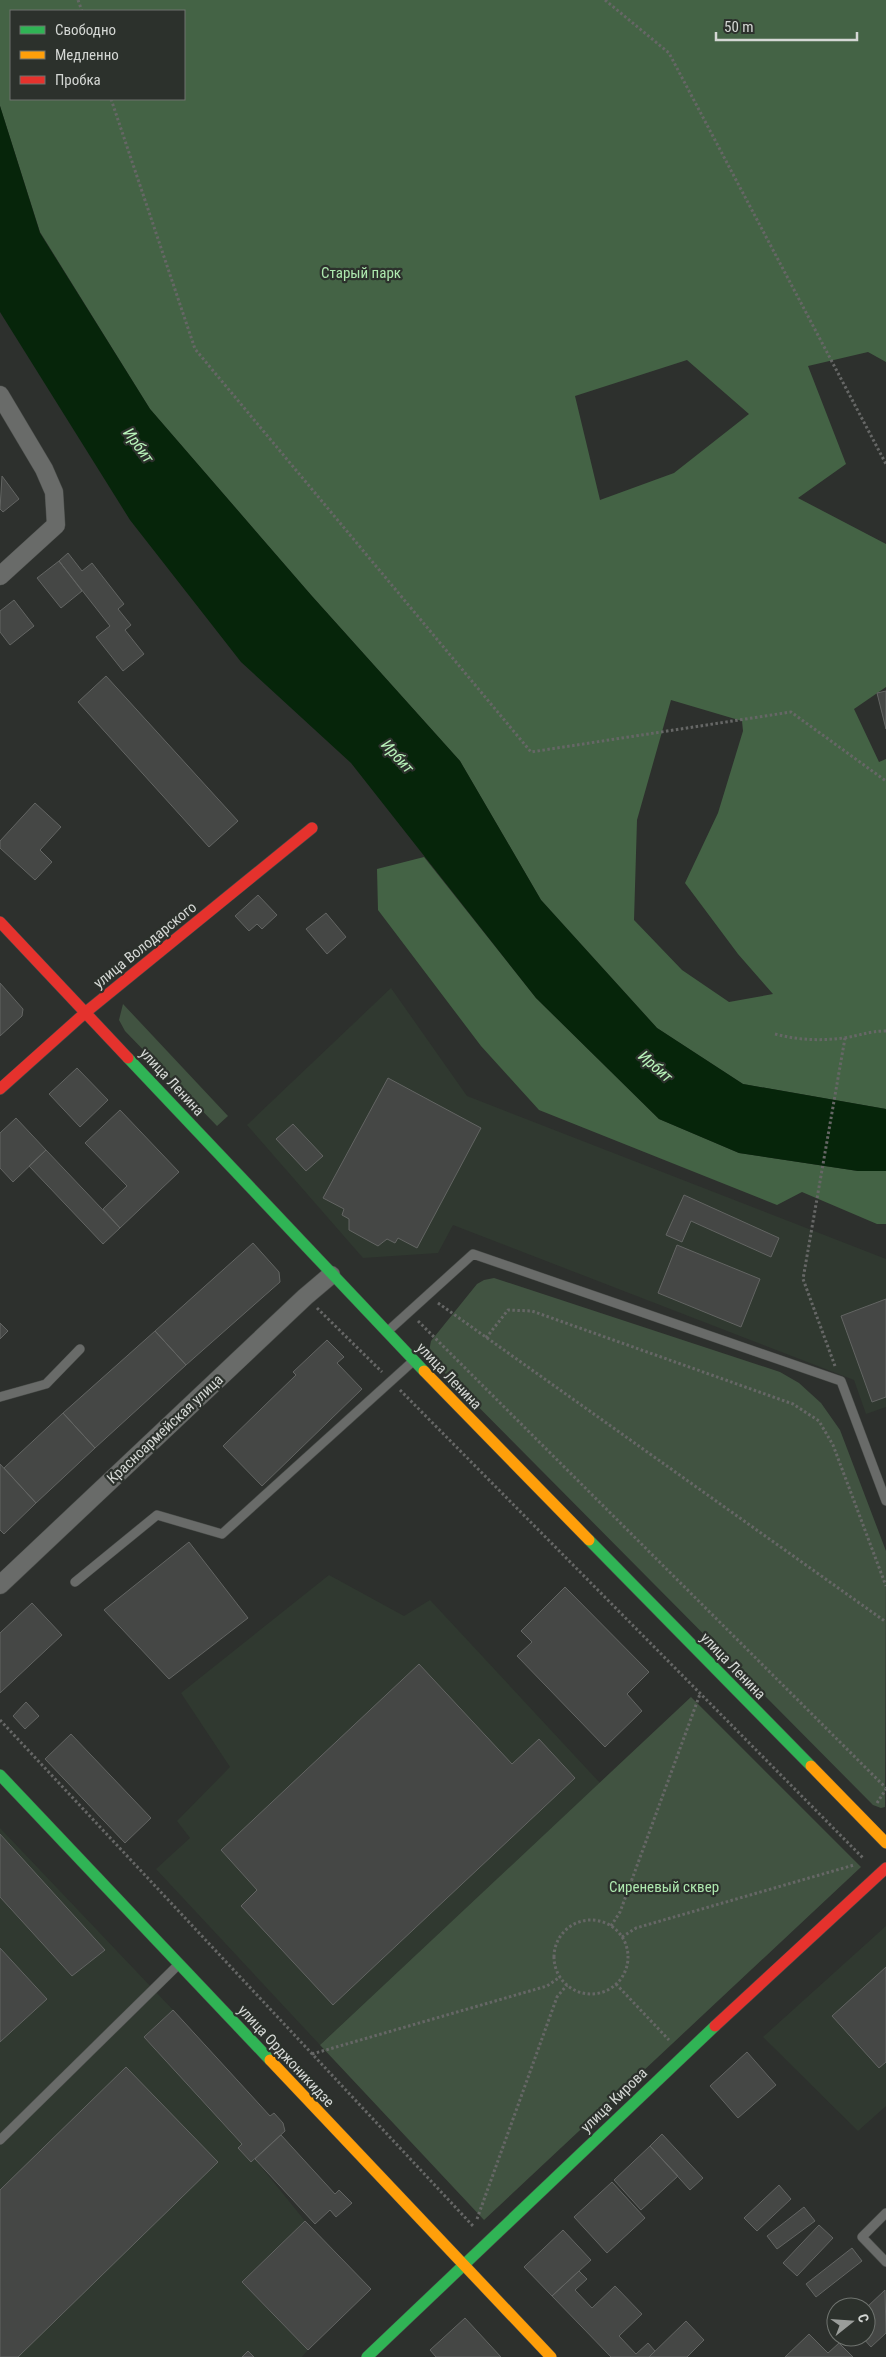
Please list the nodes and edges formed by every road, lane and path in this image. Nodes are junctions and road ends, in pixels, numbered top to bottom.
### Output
1 (606, 0) edge
2 (111, 100) edge
3 (0, 395) edge
4 (886, 464) edge
5 (0, 576) edge
6 (886, 781) edge
7 (312, 828) dead end
8 (0, 922) edge
9 (86, 1012) junction
10 (886, 1031) edge
11 (775, 1034) dead end
12 (845, 1038) junction
13 (0, 1089) edge
14 (331, 1275) junction
15 (428, 1295) junction
16 (306, 1297) junction
17 (409, 1312) junction
18 (386, 1333) junction
19 (486, 1338) junction
20 (80, 1349) dead end
21 (413, 1361) junction
22 (391, 1381) junction
23 (840, 1381) junction
24 (0, 1397) edge
25 (886, 1501) edge
26 (75, 1582) dead end
27 (0, 1584) edge
28 (886, 1586) edge
29 (886, 1622) edge
30 (700, 1694) junction
31 (0, 1720) edge
32 (0, 1774) edge
33 (886, 1788) edge
34 (886, 1843) edge
35 (886, 1868) edge
36 (611, 1926) junction
37 (622, 1937) junction
38 (179, 1964) junction
39 (560, 1977) junction
40 (616, 1984) junction
41 (567, 1986) junction
42 (312, 2054) junction
43 (683, 2055) junction
44 (0, 2140) edge
45 (886, 2213) edge
46 (886, 2262) edge
47 (464, 2264) junction
48 (367, 2357) edge
49 (551, 2357) edge

1 - 4 path
2 - 6 path
3 - 5 street
7 - 9 main road, улица Володарского
8 - 9 main road, улица Ленина
9 - 13 main road, улица Володарского
9 - 14 main road, улица Ленина
10 - 12 path
11 - 12 path
12 - 23 path
14 - 16 street, Красноармейская улица
14 - 18 main road, улица Ленина
15 - 17 lane
15 - 19 path
15 - 23 lane
16 - 22 path
16 - 27 street, Красноармейская улица
17 - 18 lane
17 - 33 path
18 - 21 main road, улица Ленина
19 - 28 path
19 - 29 path
20 - 24 lane
21 - 22 lane
21 - 34 main road, улица Ленина
22 - 26 lane
22 - 30 path
23 - 25 lane
30 - 36 path
30 - 37 path
31 - 42 path
32 - 38 main road, улица Орджоникидзе
35 - 43 main road, улица Кирова
36 - 37 path
36 - 39 path
37 - 40 path
38 - 44 lane
38 - 47 main road, улица Орджоникидзе
39 - 41 path
39 - 42 path
40 - 41 path
40 - 43 path
41 - 42 path
43 - 47 main road, улица Кирова
45 - 46 lane
47 - 48 main road, улица Кирова
47 - 49 main road, улица Орджоникидзе

